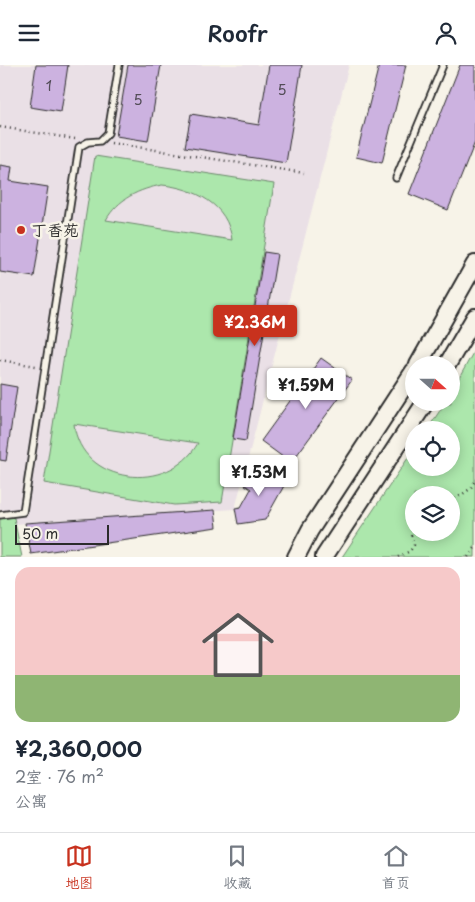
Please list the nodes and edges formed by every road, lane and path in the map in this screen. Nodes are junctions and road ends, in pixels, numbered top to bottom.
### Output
1 (119, 65) edge
2 (443, 65) edge
3 (0, 127) edge
4 (100, 141) junction
5 (88, 142) junction
6 (304, 173) dead end
7 (396, 178) dead end
8 (475, 264) edge
9 (475, 317) edge
10 (423, 356) edge
11 (452, 356) edge
12 (0, 360) edge
13 (45, 367) junction
14 (405, 385) edge
15 (419, 411) edge
16 (475, 481) edge
17 (460, 496) edge
18 (0, 515) edge
19 (413, 541) edge
20 (475, 548) edge
21 (296, 557) edge
22 (324, 557) edge
23 (398, 557) edge
24 (468, 557) edge

1 - 4 lane
2 - 7 lane
3 - 5 path
4 - 5 lane
4 - 6 path
5 - 13 lane
8 - 10 main road
9 - 11 main road
12 - 13 path
13 - 18 lane
14 - 21 main road
15 - 22 main road
16 - 17 path
19 - 23 path
20 - 24 path

